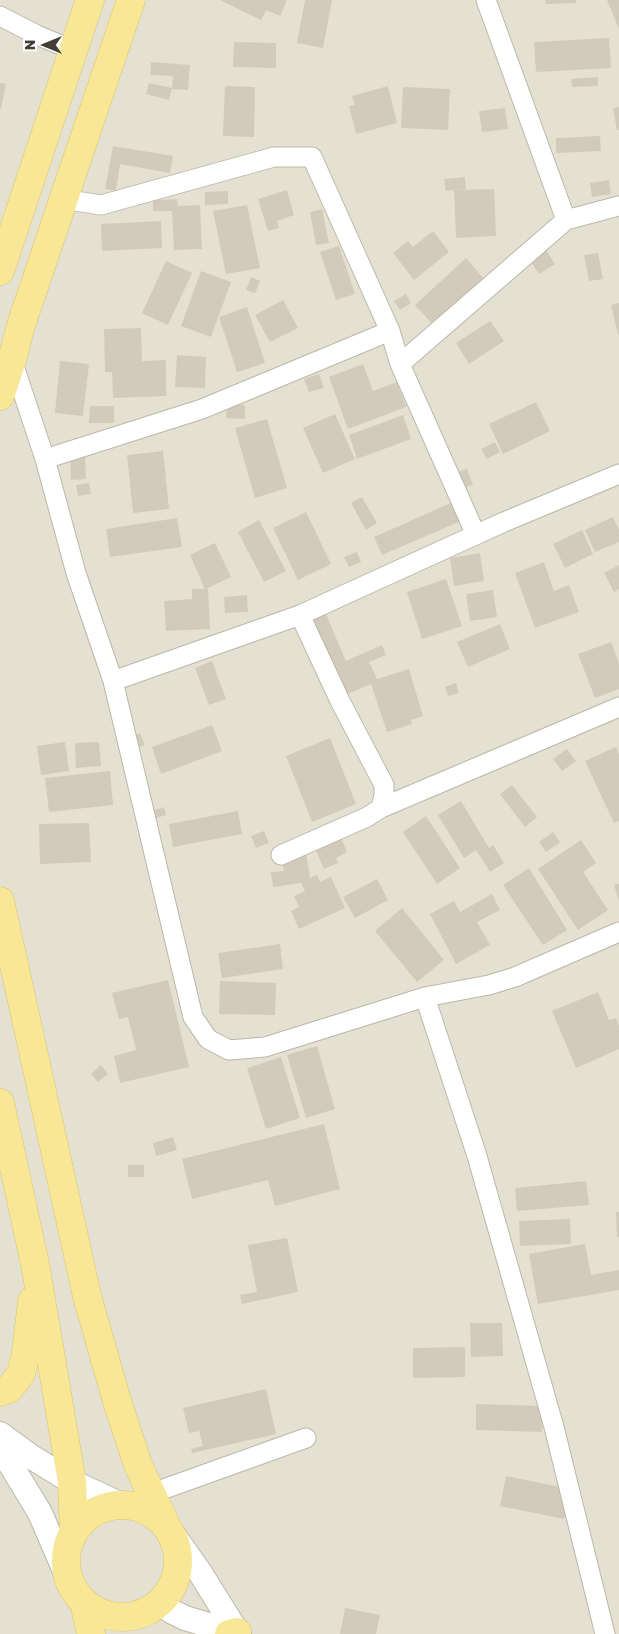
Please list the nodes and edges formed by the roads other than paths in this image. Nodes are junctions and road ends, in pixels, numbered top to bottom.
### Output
1 (90, 0) edge
2 (130, 0) edge
3 (486, 0) edge
4 (0, 16) edge
5 (74, 50) junction
6 (63, 199) junction
7 (619, 206) edge
8 (566, 220) junction
9 (0, 271) edge
10 (390, 330) junction
11 (12, 360) junction
12 (400, 364) junction
13 (0, 396) edge
14 (45, 460) junction
15 (619, 474) edge
16 (476, 535) junction
17 (300, 615) junction
18 (113, 681) junction
19 (619, 707) edge
20 (381, 808) junction
21 (281, 855) dead end
22 (0, 901) edge
23 (619, 932) edge
24 (425, 997) junction
25 (0, 1103) edge
26 (35, 1264) junction
27 (0, 1392) edge
28 (0, 1434) edge
29 (306, 1438) dead end
30 (0, 1447) edge
31 (72, 1482) junction
32 (150, 1494) junction
33 (124, 1506) junction
34 (168, 1528) junction
35 (74, 1531) junction
36 (68, 1578) junction
37 (84, 1602) junction
38 (156, 1615) edge
39 (235, 1633) edge
40 (91, 1634) edge
41 (605, 1634) edge

1 - 5 main road
2 - 6 main road
3 - 8 street
4 - 5 street
5 - 9 main road
6 - 10 street
6 - 11 main road
7 - 8 street
8 - 12 street
10 - 12 street
10 - 14 street
11 - 13 main road
11 - 14 street
12 - 16 street
14 - 18 street
15 - 16 street
16 - 17 street
17 - 18 street
17 - 20 street
18 - 24 street
19 - 20 street
20 - 21 street
22 - 32 main road
23 - 24 street
24 - 41 street
25 - 26 main road
26 - 27 main road
26 - 31 main road
28 - 31 street
29 - 32 street
30 - 36 street
31 - 33 street
31 - 35 main road
32 - 34 main road
33 - 34 main road
33 - 35 main road
34 - 38 main road
34 - 39 street
35 - 36 main road
36 - 37 main road
37 - 38 main road
37 - 40 main road
38 - 39 street

